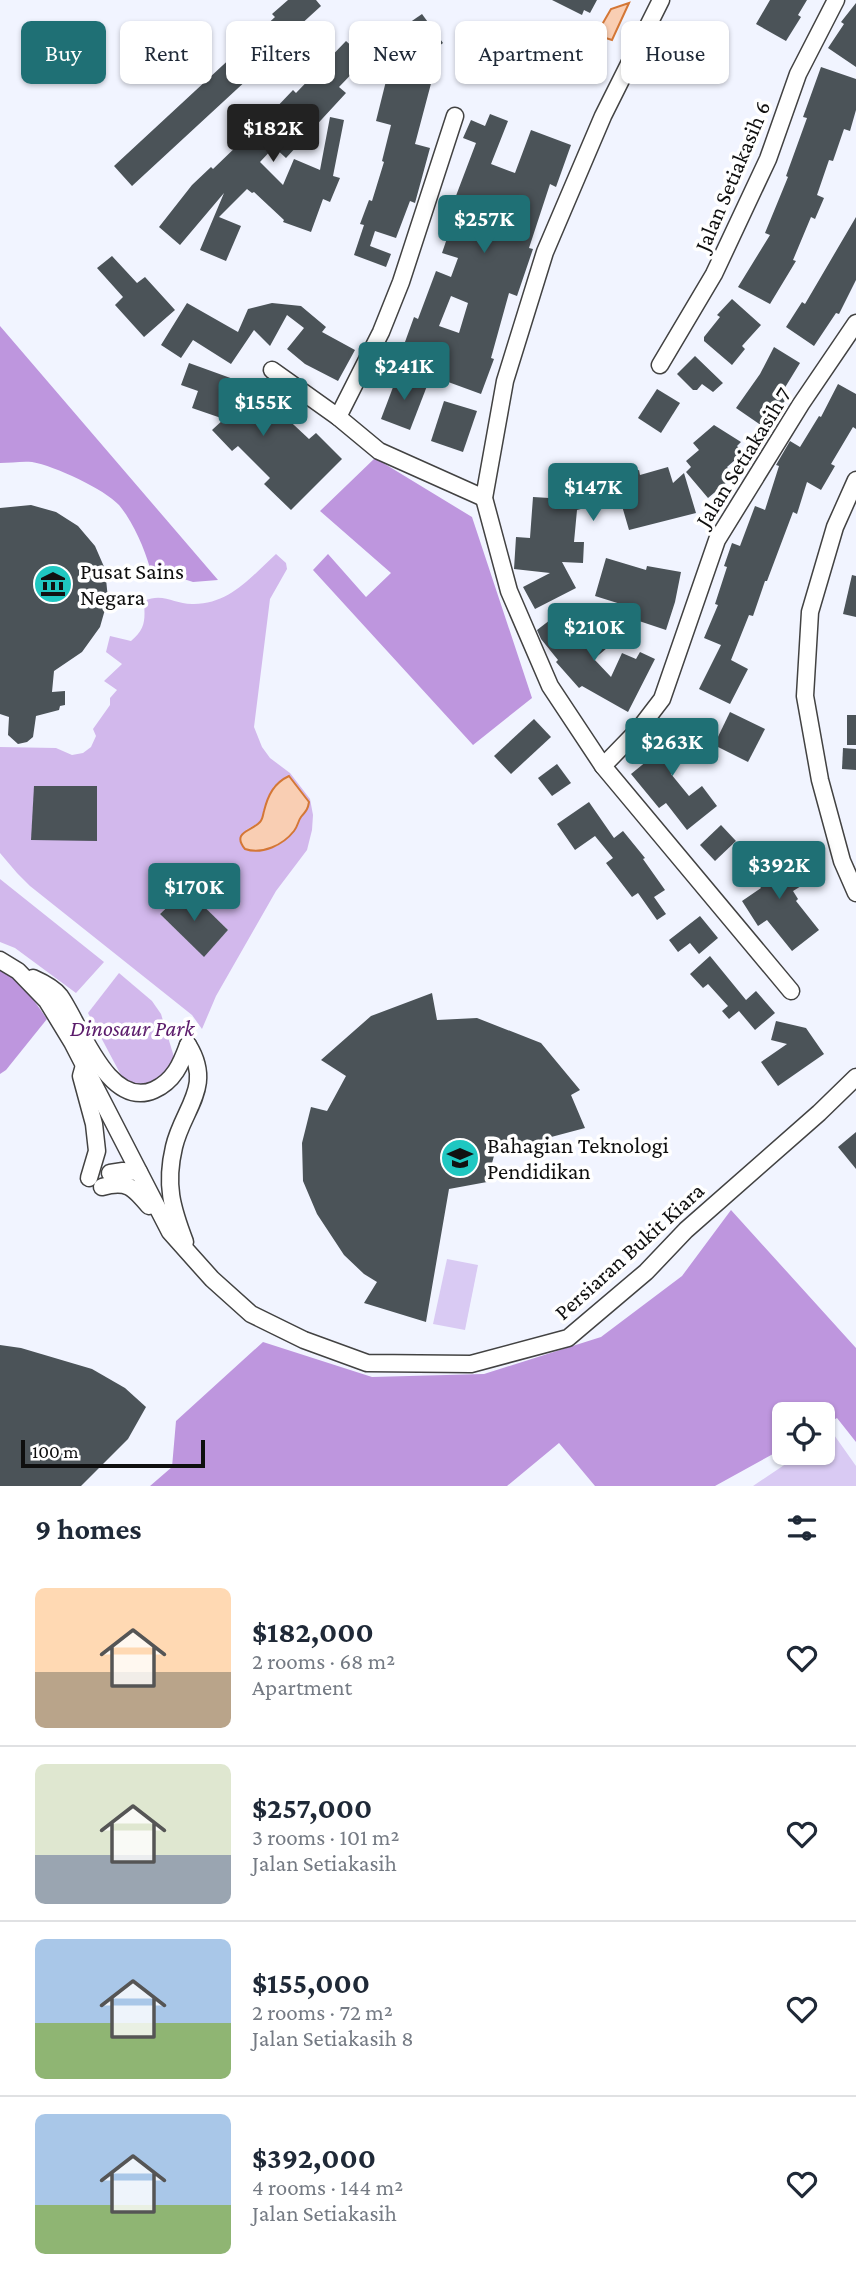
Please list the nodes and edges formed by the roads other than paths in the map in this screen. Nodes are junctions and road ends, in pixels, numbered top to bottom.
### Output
1 (661, 0) edge
2 (836, 0) edge
3 (455, 116) dead end
4 (856, 323) edge
5 (660, 365) dead end
6 (272, 370) dead end
7 (338, 417) junction
8 (856, 480) edge
9 (484, 498) junction
10 (603, 766) junction
11 (856, 893) edge
12 (0, 960) edge
13 (18, 971) junction
14 (791, 991) dead end
15 (83, 1064) junction
16 (856, 1077) edge
17 (139, 1172) junction
18 (100, 1180) junction
19 (170, 1232) junction
20 (188, 1250) junction

1 - 9 street
2 - 5 street, Jalan Setiakasih 6
3 - 7 street
4 - 10 street, Jalan Setiakasih 7
6 - 7 street
7 - 9 street
8 - 11 street
9 - 10 street
10 - 14 street
12 - 13 street, Persiaran Bukit Kiara
13 - 15 street, Persiaran Bukit Kiara
13 - 20 street
15 - 17 street, Persiaran Bukit Kiara
15 - 18 street
16 - 20 street, Persiaran Bukit Kiara
17 - 18 street
17 - 19 street, Persiaran Bukit Kiara
18 - 19 street
19 - 20 street, Persiaran Bukit Kiara

